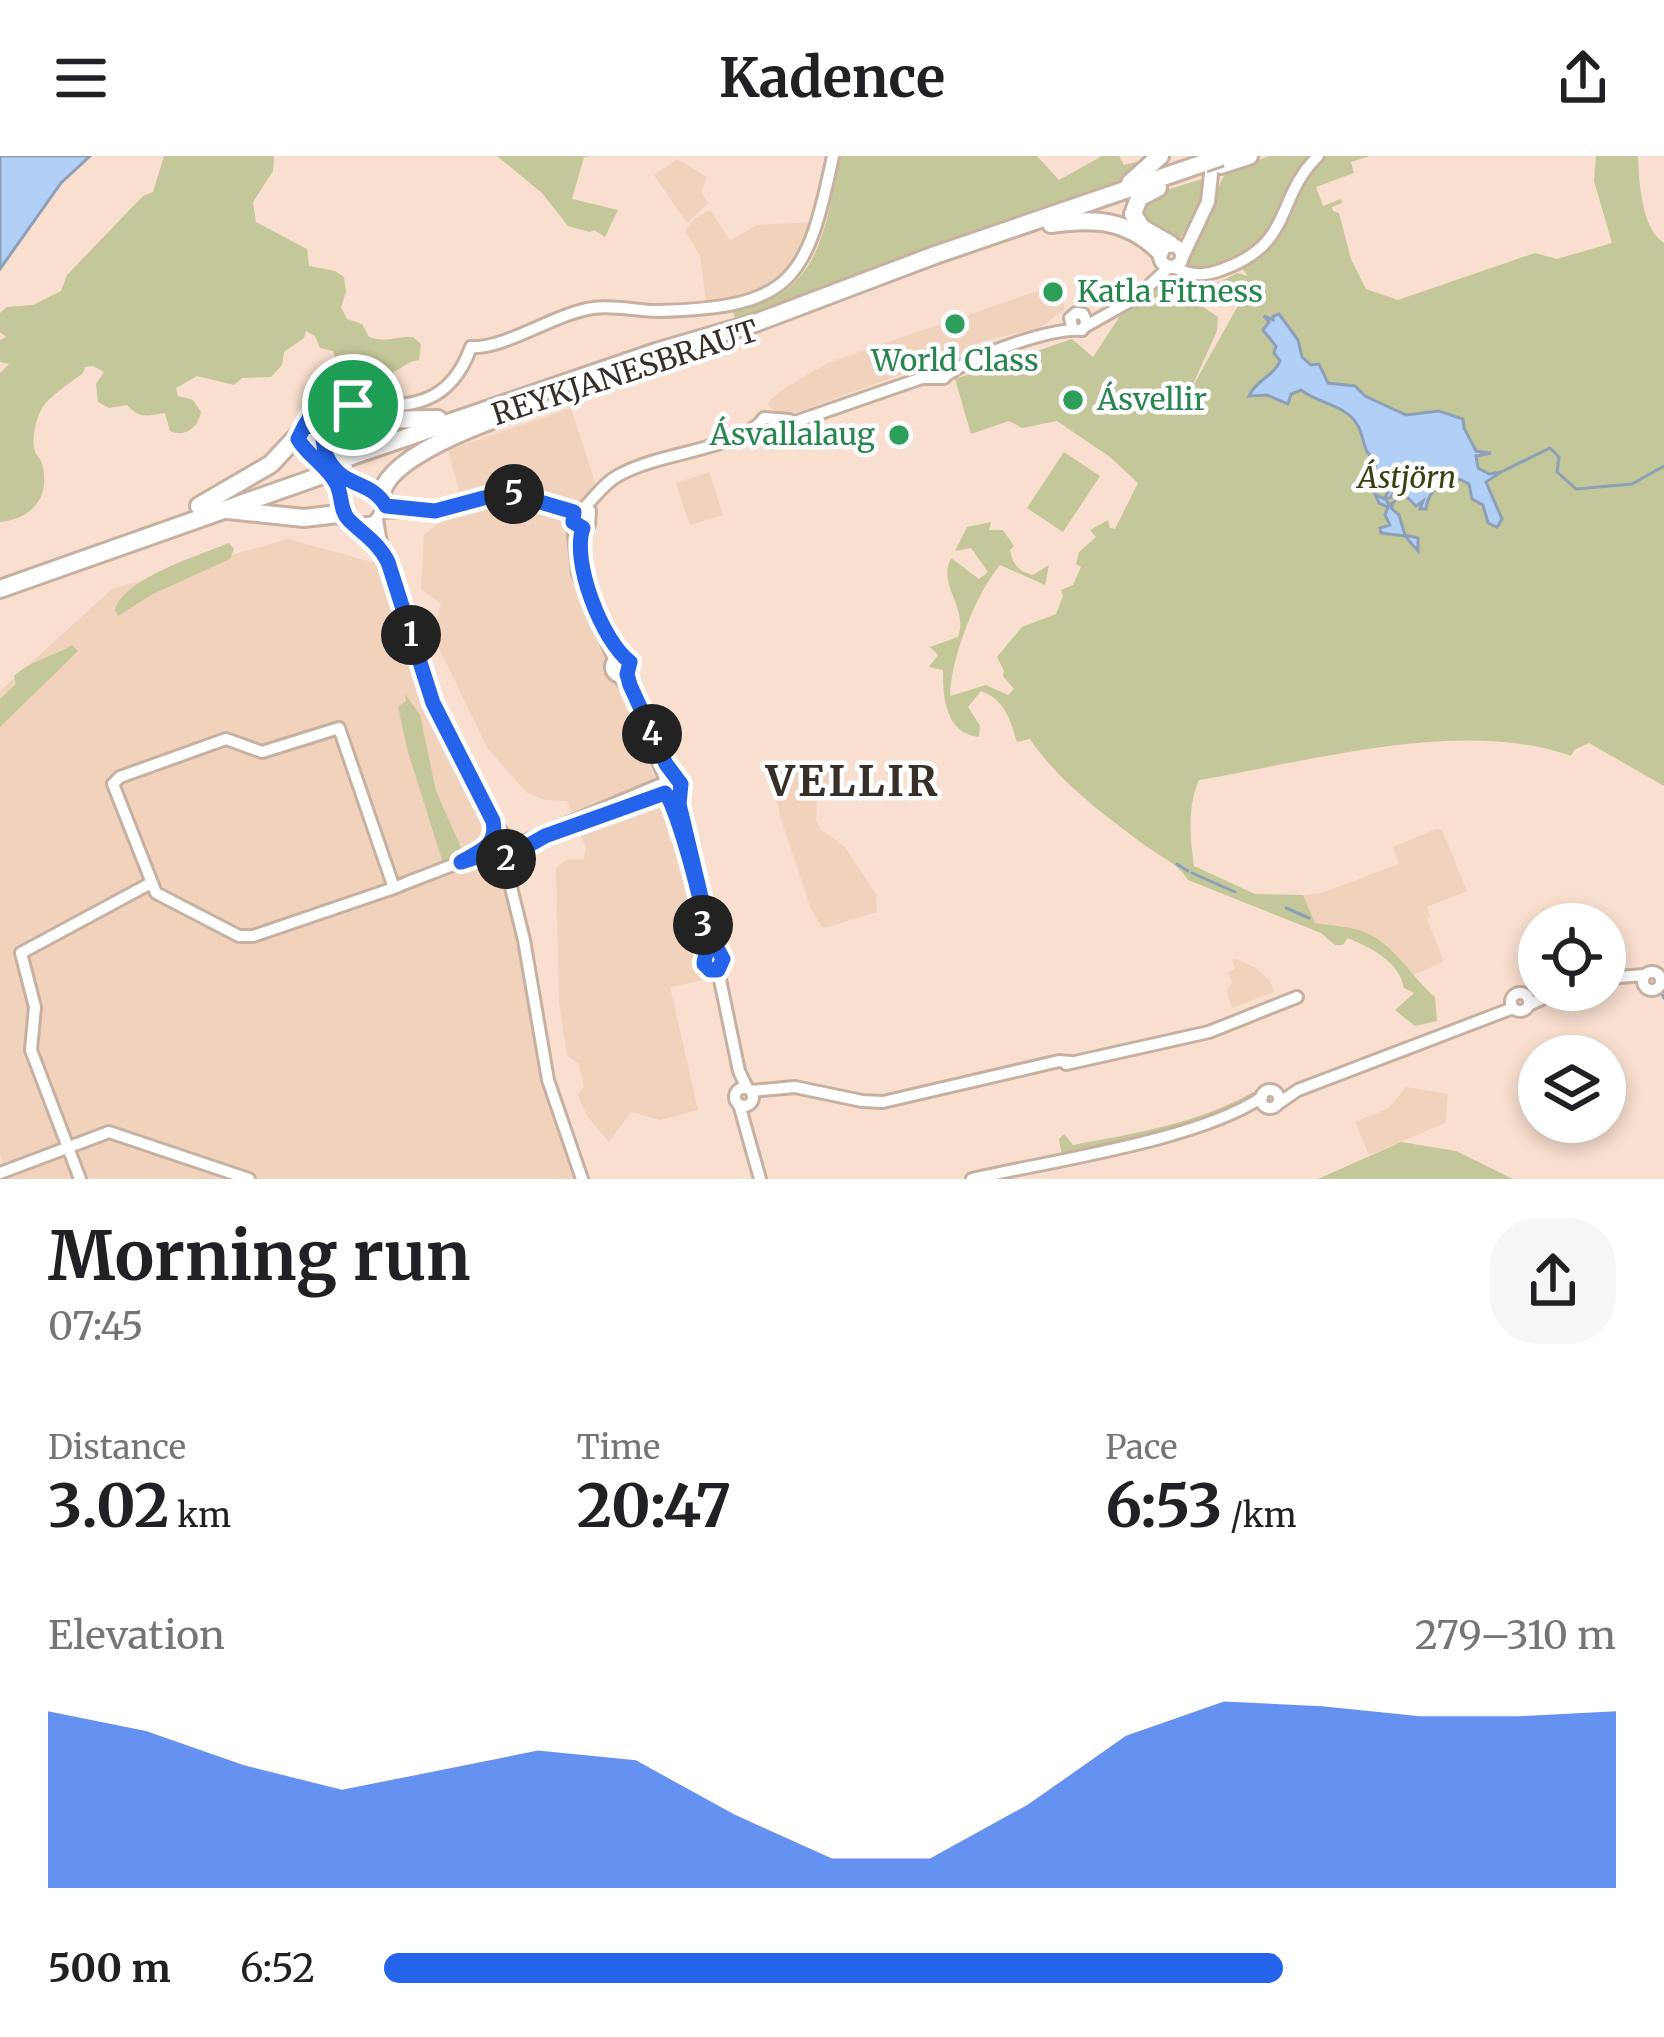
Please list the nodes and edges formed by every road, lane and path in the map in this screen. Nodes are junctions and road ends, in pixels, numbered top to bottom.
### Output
1 (833, 156) edge
2 (1160, 156) edge
3 (1179, 156) edge
4 (1249, 156) edge
5 (1318, 156) edge
6 (1212, 160) edge
7 (1163, 185) junction
8 (1108, 196) junction
9 (1050, 224) junction
10 (1171, 256) junction
11 (543, 390) junction
12 (565, 391) junction
13 (310, 429) junction
14 (342, 464) junction
15 (318, 472) junction
16 (381, 508) junction
17 (185, 513) junction
18 (209, 513) junction
19 (581, 517) junction
20 (353, 522) junction
21 (382, 549) junction
22 (0, 584) edge
23 (670, 788) junction
24 (501, 848) junction
25 (151, 883) junction
26 (394, 888) junction
27 (1626, 980) edge
28 (1661, 984) edge
29 (1297, 998) dead end
30 (1518, 1009) edge
31 (746, 1096) junction
32 (1270, 1100) junction
33 (68, 1147) junction
34 (0, 1173) edge
35 (80, 1179) edge
36 (249, 1179) edge
37 (582, 1179) edge
38 (762, 1179) edge
39 (972, 1179) edge
40 (987, 1179) edge

1 - 13 street
2 - 8 highway
3 - 6 highway
4 - 6 highway, REYKJANESBRAUT
5 - 10 street
6 - 7 highway, REYKJANESBRAUT
6 - 8 highway, REYKJANESBRAUT
6 - 10 main road
7 - 9 highway, REYKJANESBRAUT
7 - 10 highway
8 - 11 highway, REYKJANESBRAUT
9 - 10 highway
9 - 12 highway, REYKJANESBRAUT
10 - 19 street
11 - 13 highway
11 - 14 highway, REYKJANESBRAUT
12 - 14 highway, REYKJANESBRAUT
12 - 16 highway
13 - 16 street
13 - 17 highway
13 - 20 street
14 - 15 highway, REYKJANESBRAUT, bridge
15 - 17 highway, REYKJANESBRAUT
15 - 18 highway, REYKJANESBRAUT
16 - 19 street
16 - 20 street
16 - 21 street
17 - 22 highway, REYKJANESBRAUT
18 - 20 highway
18 - 22 highway, REYKJANESBRAUT
19 - 23 street
20 - 21 street
21 - 24 street
23 - 24 street
23 - 31 street
24 - 26 street
24 - 37 street
25 - 26 street
25 - 26 street
25 - 33 street
27 - 28 street
29 - 31 street
30 - 32 street
31 - 38 street
32 - 39 street
32 - 40 street
33 - 34 street
33 - 35 street
33 - 36 street

